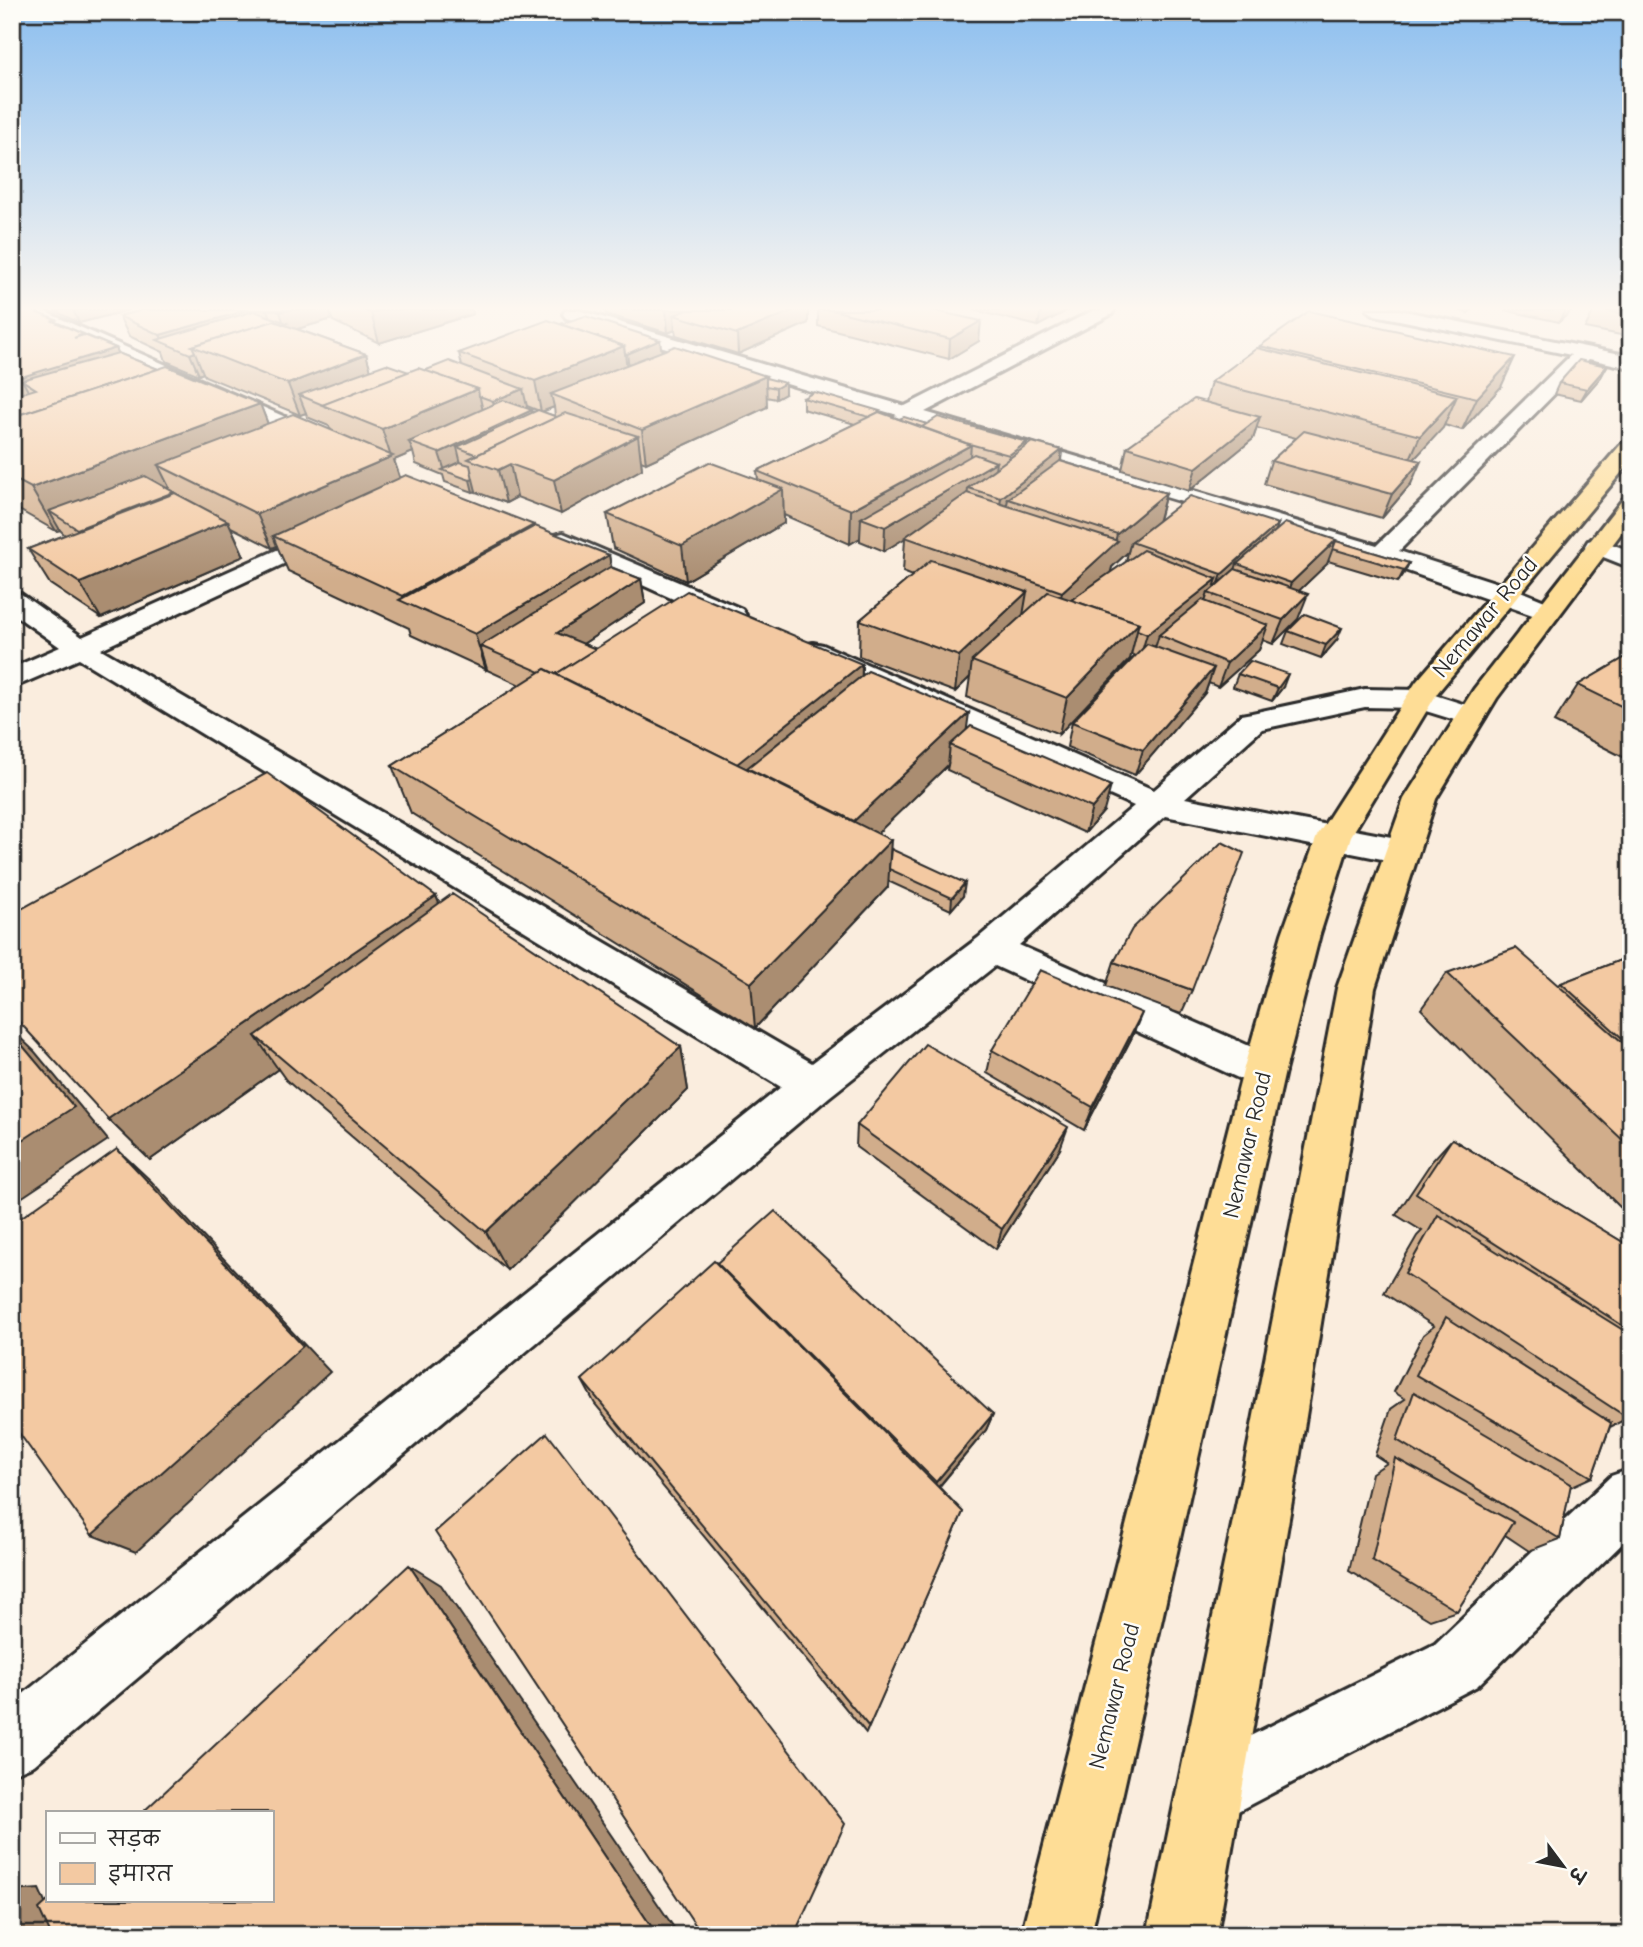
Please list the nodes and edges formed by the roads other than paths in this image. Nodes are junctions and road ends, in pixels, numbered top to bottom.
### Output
1 (232, 401) edge
2 (859, 401) edge
3 (931, 401) edge
4 (1536, 401) edge
5 (904, 415) junction
6 (1631, 447) edge
7 (337, 448) edge
8 (1631, 504) edge
9 (352, 523) edge
10 (537, 529) edge
11 (1614, 553) edge
12 (1382, 554) junction
13 (1504, 594) junction
14 (12, 600) edge
15 (1547, 612) junction
16 (753, 624) edge
17 (791, 641) edge
18 (80, 648) junction
19 (12, 679) edge
20 (1419, 699) junction
21 (1471, 716) junction
22 (1158, 804) junction
23 (1334, 836) junction
24 (1402, 851) junction
25 (991, 948) junction
26 (1264, 1071) junction
27 (814, 1085) junction
28 (1631, 1496) edge
29 (12, 1743) edge
30 (1211, 1790) junction
31 (1056, 1935) edge
32 (1182, 1935) edge

1 - 7 street
2 - 5 street
3 - 5 street
4 - 12 street
5 - 12 street
6 - 13 highway, Nemawar Road
8 - 11 highway, Nemawar Road
9 - 18 street
10 - 16 street
11 - 15 highway, Nemawar Road
12 - 13 street
13 - 15 street
13 - 20 highway, Nemawar Road
14 - 18 street
15 - 21 highway, Nemawar Road
17 - 22 street
18 - 19 street
18 - 27 street
20 - 21 street
20 - 22 street
20 - 23 highway, Nemawar Road
21 - 24 highway, Nemawar Road
22 - 23 street
22 - 25 street
23 - 24 street
23 - 26 highway, Nemawar Road
24 - 30 highway, Nemawar Road
25 - 26 street
25 - 27 street
26 - 31 highway, Nemawar Road
27 - 29 street
28 - 30 street
30 - 32 highway, Nemawar Road

